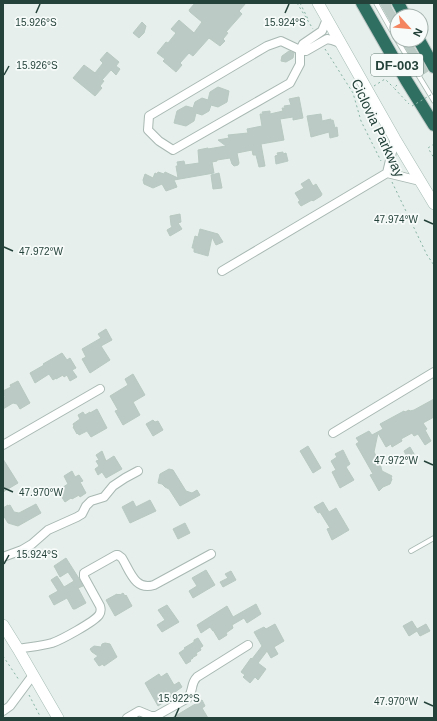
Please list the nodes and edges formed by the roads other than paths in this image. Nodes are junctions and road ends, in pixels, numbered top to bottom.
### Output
1 (318, 3) edge
2 (362, 3) edge
3 (376, 3) edge
4 (327, 20) junction
5 (389, 26) edge
6 (319, 39) junction
7 (340, 43) junction
8 (402, 48) edge
9 (420, 48) edge
10 (423, 48) edge
11 (300, 50) junction
12 (433, 68) edge
13 (434, 101) edge
14 (434, 125) edge
15 (395, 139) junction
16 (387, 173) junction
17 (420, 181) junction
18 (434, 204) edge
19 (222, 271) dead end
20 (434, 372) edge
21 (100, 389) dead end
22 (333, 433) dead end
23 (3, 445) edge
24 (138, 471) dead end
25 (434, 538) edge
26 (411, 551) dead end
27 (211, 554) dead end
28 (3, 557) edge
29 (3, 625) edge
30 (248, 645) dead end
31 (18, 649) junction
32 (33, 674) junction
33 (3, 711) edge
34 (58, 718) edge
35 (127, 718) edge

1 - 4 street
2 - 14 highway, DF-003
3 - 5 lane
4 - 6 street
4 - 7 street
6 - 7 street
6 - 11 street
7 - 15 street
8 - 13 lane
9 - 12 lane
10 - 12 highway, DF-003
11 - 11 street
15 - 16 street
15 - 17 street
16 - 17 street
16 - 19 street
17 - 18 street
20 - 22 street
21 - 23 street
24 - 28 street
25 - 26 lane
27 - 31 street
29 - 31 street
30 - 35 street
31 - 32 street
32 - 33 street
32 - 34 street

